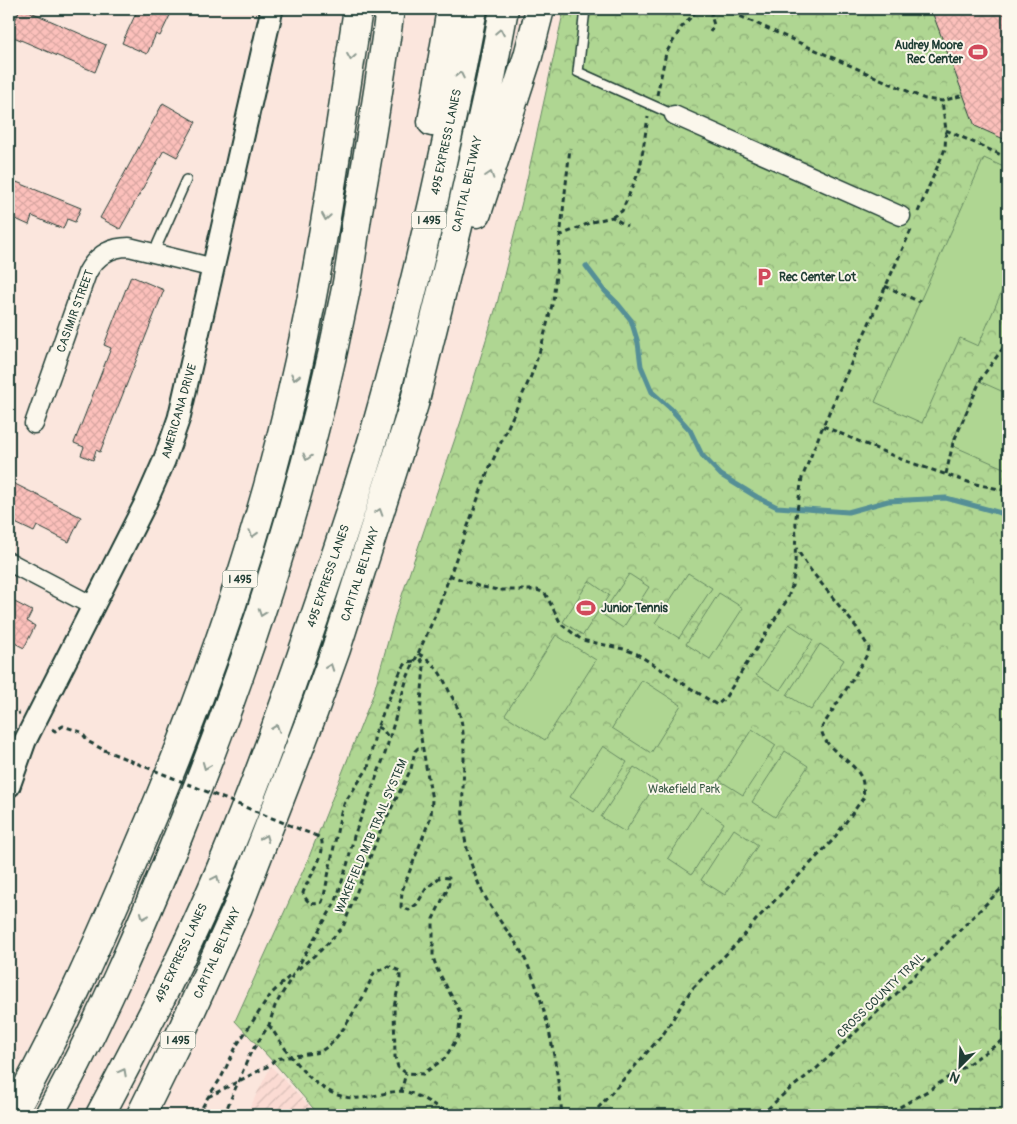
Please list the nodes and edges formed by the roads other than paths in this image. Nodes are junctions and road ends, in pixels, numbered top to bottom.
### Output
1 (272, 9) edge
2 (358, 9) edge
3 (390, 9) edge
4 (410, 9) edge
5 (451, 9) edge
6 (473, 9) edge
7 (504, 9) edge
8 (540, 9) edge
9 (585, 9) edge
10 (674, 115) joint
11 (186, 180) dead end
12 (910, 220) road end
13 (154, 252) junction
14 (214, 268) junction
15 (414, 404) junction
16 (319, 410) junction
17 (34, 424) dead end
18 (376, 428) junction
19 (9, 562) edge
20 (93, 606) junction
21 (9, 786) edge
22 (12, 1115) edge
23 (50, 1115) edge
24 (100, 1115) edge
25 (141, 1115) edge

1 - 14 street, AMERICANA DRIVE
2 -> 22 highway, I 495
3 - 16 highway, I 495
4 - 16 highway
5 - 18 highway
18 -> 6 highway, 495 EXPRESS LANES / I 495
15 -> 7 highway, CAPITAL BELTWAY / I 495
15 -> 8 highway
9 - 10 lane
10 - 12 street
11 - 13 lane
13 - 14 street, CASIMIR STREET
13 - 17 street, CASIMIR STREET
14 - 20 street, AMERICANA DRIVE
25 -> 15 highway, CAPITAL BELTWAY / I 495
16 -> 23 highway, I 495
24 -> 18 highway, 495 EXPRESS LANES / I 495
19 - 20 street
20 - 21 street, AMERICANA DRIVE

